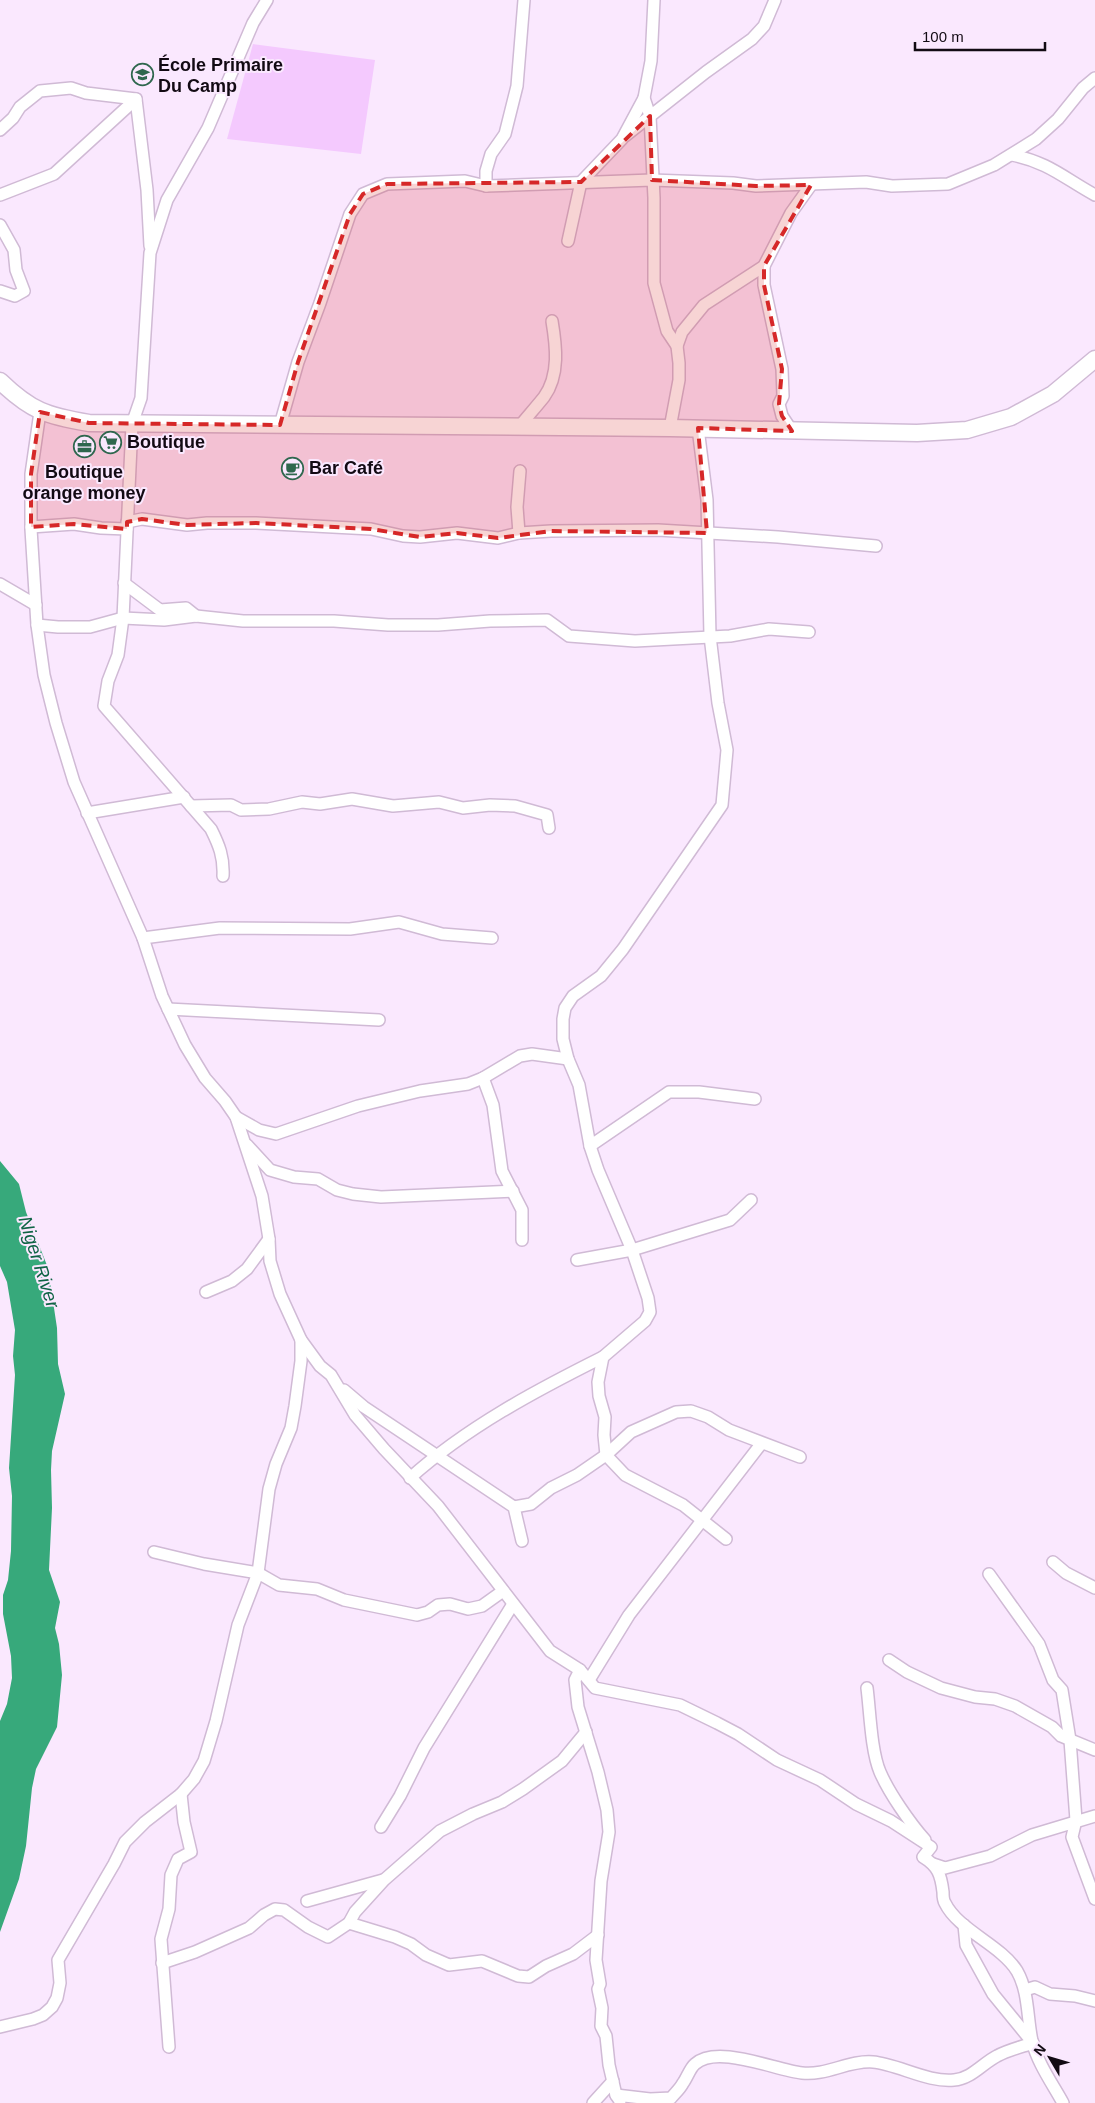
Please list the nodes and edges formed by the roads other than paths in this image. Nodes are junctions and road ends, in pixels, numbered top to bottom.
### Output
1 (267, 0) edge
2 (524, 0) edge
3 (654, 0) edge
4 (775, 0) edge
5 (1095, 78) edge
6 (644, 98) junction
7 (136, 99) junction
8 (650, 116) junction
9 (0, 130) edge
10 (622, 139) junction
11 (1012, 155) junction
12 (652, 180) junction
13 (581, 182) junction
14 (811, 185) junction
15 (486, 186) junction
16 (1095, 195) edge
17 (0, 196) edge
18 (0, 225) edge
19 (568, 241) dead end
20 (150, 253) junction
21 (764, 266) junction
22 (0, 291) edge
23 (552, 321) dead end
24 (676, 346) junction
25 (1095, 359) edge
26 (0, 381) edge
27 (40, 412) junction
28 (132, 424) junction
29 (280, 425) junction
30 (519, 427) junction
31 (670, 428) junction
32 (698, 428) junction
33 (792, 431) junction
34 (520, 471) dead end
35 (127, 525) junction
36 (31, 527) junction
37 (706, 533) junction
38 (519, 534) junction
39 (876, 546) dead end
40 (124, 583) junction
41 (0, 584) edge
42 (36, 605) junction
43 (196, 616) junction
44 (123, 618) junction
45 (37, 625) junction
46 (809, 632) dead end
47 (710, 636) junction
48 (187, 801) junction
49 (87, 814) junction
50 (549, 828) dead end
51 (223, 876) dead end
52 (143, 938) junction
53 (492, 938) dead end
54 (168, 1009) junction
55 (379, 1020) dead end
56 (568, 1059) junction
57 (483, 1078) junction
58 (755, 1100) dead end
59 (236, 1117) junction
60 (244, 1141) junction
61 (590, 1146) junction
62 (513, 1191) junction
63 (751, 1200) dead end
64 (270, 1239) junction
65 (522, 1240) dead end
66 (632, 1250) junction
67 (577, 1260) dead end
68 (206, 1292) dead end
69 (301, 1340) junction
70 (603, 1357) junction
71 (331, 1375) junction
72 (761, 1444) junction
73 (436, 1455) junction
74 (606, 1455) junction
75 (800, 1457) dead end
76 (410, 1478) junction
77 (514, 1506) junction
78 (702, 1520) junction
79 (726, 1539) dead end
80 (522, 1541) dead end
81 (154, 1552) dead end
82 (1053, 1562) dead end
83 (258, 1573) junction
84 (989, 1574) dead end
85 (1095, 1588) edge
86 (503, 1591) junction
87 (513, 1604) junction
88 (889, 1660) dead end
89 (580, 1670) junction
90 (589, 1680) junction
91 (867, 1688) dead end
92 (586, 1732) junction
93 (1070, 1740) junction
94 (1095, 1750) edge
95 (181, 1794) junction
96 (1095, 1816) edge
97 (1076, 1820) junction
98 (380, 1827) dead end
99 (931, 1847) junction
100 (934, 1864) junction
101 (384, 1880) junction
102 (1095, 1899) edge
103 (307, 1901) dead end
104 (348, 1923) junction
105 (964, 1925) junction
106 (598, 1935) junction
107 (162, 1963) junction
108 (1025, 1990) junction
109 (1095, 2001) edge
110 (0, 2027) edge
111 (1032, 2042) junction
112 (169, 2047) dead end
113 (612, 2081) junction
114 (618, 2099) edge
115 (594, 2103) edge
116 (1063, 2103) edge

1 - 20 street
2 - 15 street
3 - 6 street
4 - 8 street
5 - 11 street
6 - 8 street
6 - 10 street
7 - 9 street
7 - 17 street
7 - 20 street
8 - 10 street
8 - 12 street
10 - 13 street
11 - 14 street
11 - 16 street
12 - 13 street
12 - 14 street
12 - 24 street
13 - 15 street
13 - 19 street
14 - 21 street
15 - 29 street
18 - 22 street
20 - 28 street
21 - 24 street
21 - 33 street
23 - 30 street
24 - 31 street
25 - 33 highway
26 - 27 highway
27 - 28 highway
27 - 36 street
28 - 29 highway
28 - 35 street
29 - 30 highway
30 - 31 highway
31 - 32 highway
32 - 33 highway
32 - 37 street
34 - 38 street
35 - 36 street
35 - 38 street
35 - 40 street
36 - 42 street
37 - 38 street
37 - 39 street
37 - 47 street
40 - 43 street
40 - 44 street
41 - 42 street
42 - 45 street
43 - 44 street
43 - 47 street
44 - 45 street
44 - 48 street
45 - 49 street
46 - 47 street
47 - 56 street
48 - 49 street
48 - 50 street
48 - 51 street
49 - 52 street
52 - 53 street
52 - 54 street
54 - 55 street
54 - 59 street
56 - 57 street
56 - 61 street
57 - 59 street
57 - 62 street
58 - 61 street
59 - 60 street
60 - 62 street
60 - 64 street
61 - 66 street
62 - 65 street
63 - 66 street
64 - 68 street
64 - 69 street
66 - 67 street
66 - 70 street
69 - 71 street
69 - 83 street
70 - 73 street
70 - 74 street
71 - 73 street
71 - 76 street
72 - 74 street
72 - 75 street
72 - 78 street
73 - 76 street
73 - 77 street
74 - 77 street
74 - 78 street
76 - 86 street
77 - 80 street
78 - 79 street
78 - 90 street
81 - 83 street
82 - 85 street
83 - 86 street
83 - 95 street
84 - 93 street
86 - 87 street
87 - 89 street
87 - 98 street
88 - 93 street
89 - 90 street
89 - 92 street
90 - 99 street
91 - 99 street
92 - 101 street
92 - 106 street
93 - 94 street
93 - 97 street
95 - 107 street
95 - 110 street
96 - 97 street
97 - 100 street
97 - 102 street
99 - 100 street
100 - 105 street
101 - 103 street
101 - 104 street
104 - 106 street
104 - 107 street
105 - 108 street
105 - 111 street
106 - 113 street
107 - 112 street
108 - 109 street
108 - 111 street
111 - 114 street
111 - 116 street
113 - 114 street
113 - 115 street

